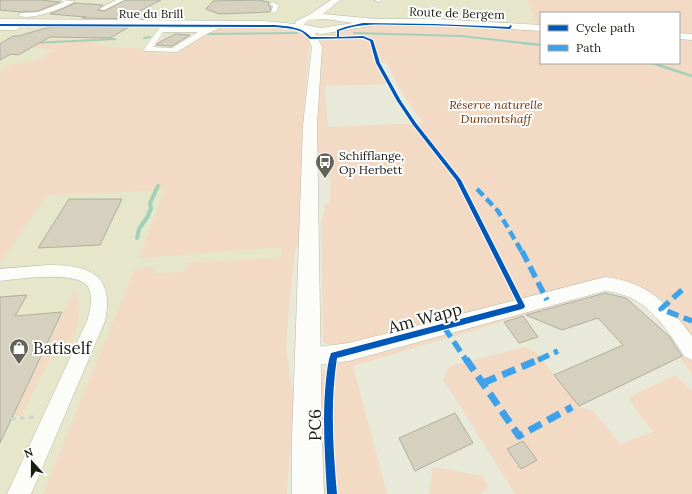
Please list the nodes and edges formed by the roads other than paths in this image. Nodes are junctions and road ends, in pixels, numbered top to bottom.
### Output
1 (121, 0) edge
2 (336, 0) edge
3 (64, 2) edge
4 (272, 4) dead end
5 (326, 7) junction
6 (102, 9) dead end
7 (274, 12) dead end
8 (21, 15) dead end
9 (0, 19) edge
10 (38, 20) junction
11 (336, 21) junction
12 (0, 22) edge
13 (306, 23) junction
14 (225, 24) junction
15 (163, 27) junction
16 (0, 28) edge
17 (16, 28) dead end
18 (540, 28) edge
19 (209, 30) junction
20 (328, 30) junction
21 (680, 36) edge
22 (692, 37) edge
23 (317, 47) junction
24 (0, 275) edge
25 (692, 351) edge
26 (309, 357) junction
27 (308, 440) junction
28 (19, 494) edge
29 (304, 494) edge
30 (308, 494) edge

1 - 6 street
2 - 5 main road
3 - 8 street
3 - 10 street
4 - 7 street
5 - 11 main road
5 - 13 main road
9 - 10 main road, Rue du Brill
10 - 13 main road, Rue du Brill
11 - 13 main road
11 - 18 main road, Route de Bergem
11 - 20 main road
12 - 15 main road, Rue du Brill
13 - 14 main road, Rue du Brill
13 - 20 main road
13 - 23 main road
14 - 15 main road, Rue du Brill
14 - 19 street
15 - 19 street
15 - 19 street
16 - 17 street
20 - 23 main road
21 - 22 main road
23 - 26 main road
24 - 28 street
25 - 26 street, Am Wapp
26 - 27 main road
27 - 29 main road
27 - 30 main road

